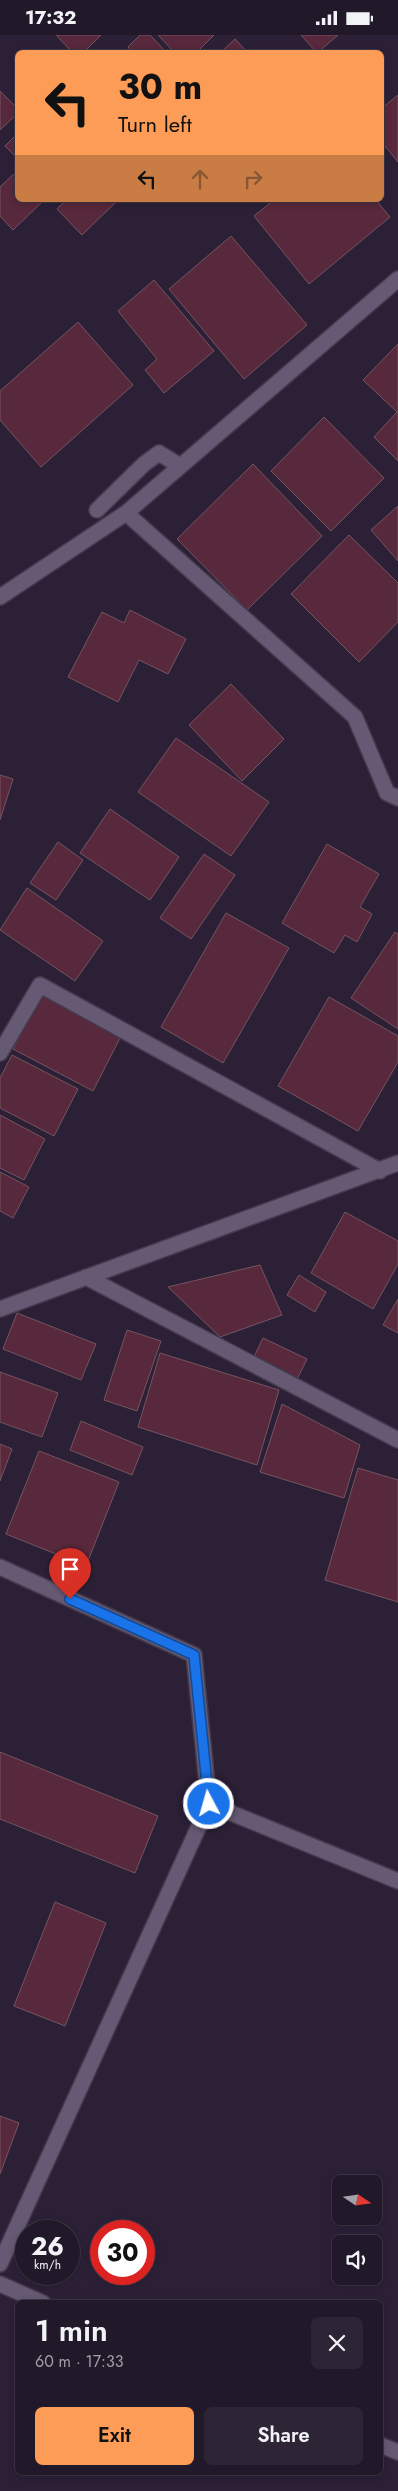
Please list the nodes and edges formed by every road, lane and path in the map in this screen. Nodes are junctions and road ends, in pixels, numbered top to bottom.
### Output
1 (398, 279) edge
2 (180, 466) junction
3 (97, 510) dead end
4 (126, 513) junction
5 (0, 597) edge
6 (398, 799) edge
7 (0, 1053) edge
8 (398, 1163) edge
9 (380, 1171) junction
10 (86, 1277) junction
11 (0, 1309) edge
12 (398, 1440) edge
13 (0, 1567) edge
14 (209, 1804) junction
15 (398, 1881) edge
16 (0, 2265) edge
17 (0, 2285) edge
18 (36, 2300) edge
19 (383, 2446) edge
20 (398, 2452) edge

1 - 2 street
2 - 3 street
2 - 4 street
4 - 5 street
4 - 6 street
7 - 9 street
8 - 9 street
9 - 10 street
10 - 11 street
10 - 12 street
13 - 14 street
14 - 15 street
14 - 16 street
17 - 18 street
19 - 20 street

